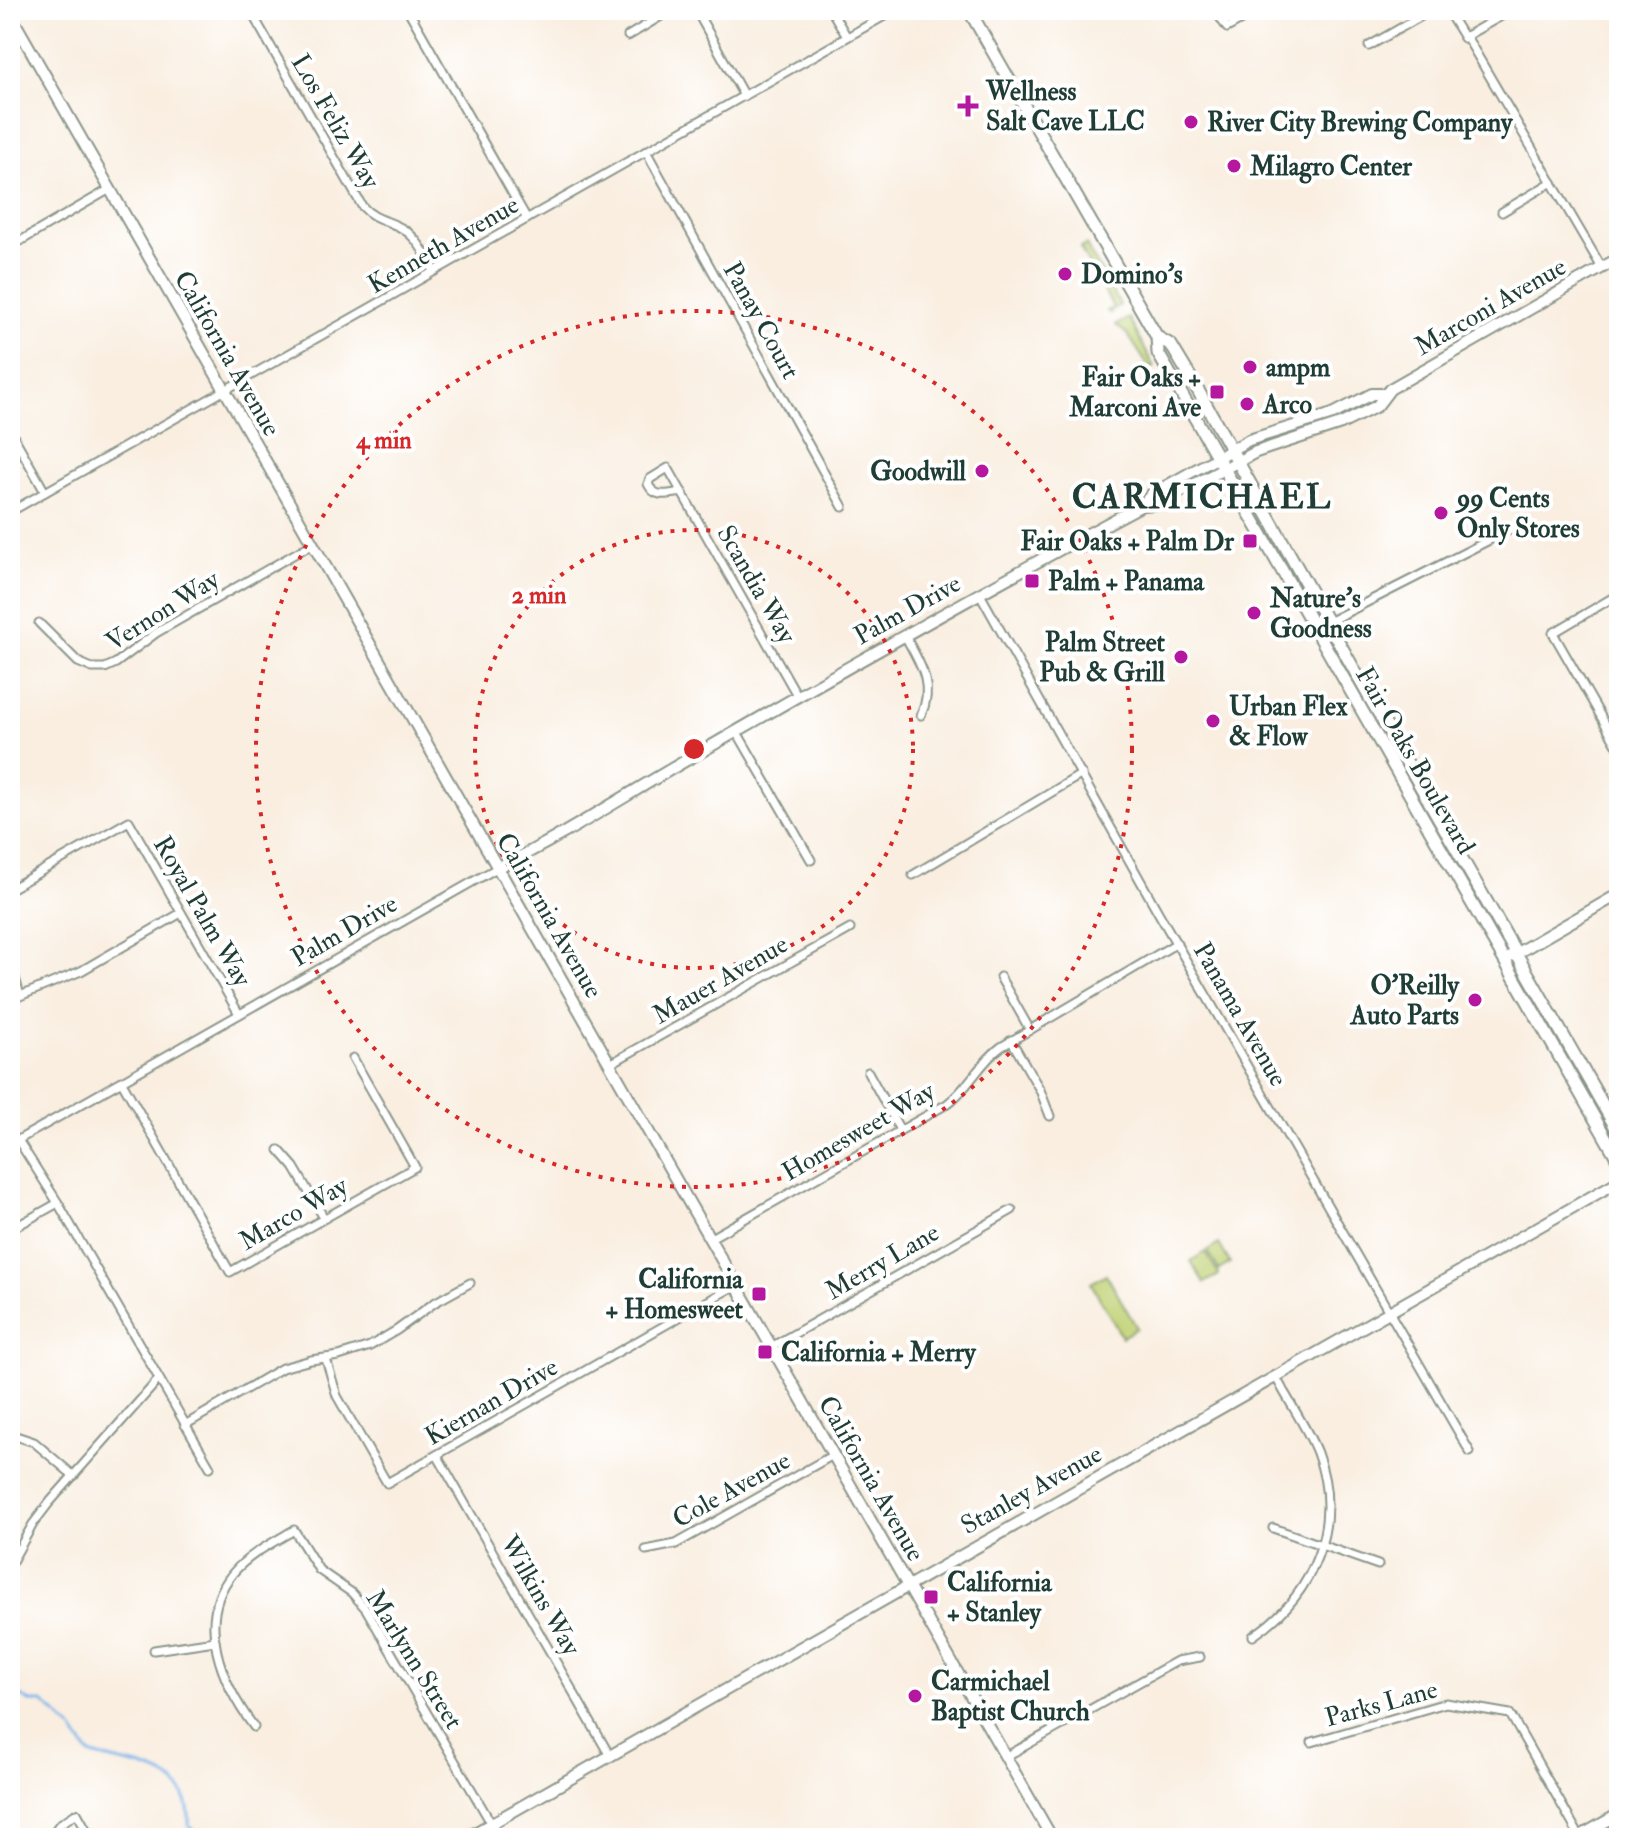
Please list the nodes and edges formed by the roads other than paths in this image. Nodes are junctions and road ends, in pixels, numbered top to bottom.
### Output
1 (250, 10) edge
2 (408, 10) edge
3 (671, 10) edge
4 (696, 10) edge
5 (831, 10) edge
6 (895, 10) edge
7 (969, 10) edge
8 (1215, 10) edge
9 (1259, 10) edge
10 (1432, 10) edge
11 (1447, 10) edge
12 (1512, 10) edge
13 (10, 14) edge
14 (628, 36) dead end
15 (1466, 36) junction
16 (847, 37) junction
17 (1369, 46) dead end
18 (744, 96) junction
19 (646, 151) junction
20 (1552, 182) junction
21 (110, 189) junction
22 (1502, 212) dead end
23 (527, 219) junction
24 (10, 247) edge
25 (1619, 258) edge
26 (1602, 268) junction
27 (434, 271) junction
28 (1157, 337) junction
29 (225, 390) junction
30 (1384, 394) junction
31 (10, 430) edge
32 (1231, 449) junction
33 (1218, 456) junction
34 (1238, 462) junction
35 (1225, 469) junction
36 (45, 492) junction
37 (682, 492) junction
38 (1142, 505) junction
39 (843, 507) dead end
40 (10, 512) edge
41 (1509, 530) dead end
42 (312, 544) junction
43 (980, 594) junction
44 (1619, 594) edge
45 (1308, 615) junction
46 (1328, 622) junction
47 (39, 623) dead end
48 (905, 636) junction
49 (798, 697) junction
50 (1374, 705) junction
51 (921, 715) dead end
52 (737, 732) junction
53 (1619, 748) edge
54 (1082, 774) junction
55 (811, 860) dead end
56 (497, 868) junction
57 (913, 875) dead end
58 (10, 889) edge
59 (1619, 894) edge
60 (181, 913) junction
61 (850, 929) dead end
62 (1177, 943) junction
63 (1516, 954) junction
64 (10, 959) edge
65 (1504, 960) junction
66 (1000, 977) dead end
67 (239, 1014) junction
68 (1030, 1030) junction
69 (1011, 1040) junction
70 (353, 1058) dead end
71 (610, 1064) junction
72 (868, 1072) dead end
73 (122, 1082) junction
74 (1050, 1116) dead end
75 (900, 1130) junction
76 (1619, 1133) edge
77 (279, 1150) dead end
78 (1618, 1155) edge
79 (1619, 1181) edge
80 (58, 1203) junction
81 (1012, 1210) dead end
82 (324, 1218) junction
83 (10, 1230) edge
84 (709, 1239) junction
85 (470, 1283) dead end
86 (736, 1285) junction
87 (1389, 1313) junction
88 (771, 1347) junction
89 (326, 1359) junction
90 (1276, 1377) junction
91 (159, 1379) junction
92 (185, 1425) junction
93 (10, 1434) edge
94 (1470, 1452) dead end
95 (437, 1455) junction
96 (833, 1455) junction
97 (210, 1467) dead end
98 (74, 1476) junction
99 (1273, 1528) dead end
100 (1322, 1545) junction
101 (646, 1550) dead end
102 (10, 1565) edge
103 (1378, 1565) dead end
104 (907, 1584) junction
105 (1253, 1636) dead end
106 (215, 1641) junction
107 (154, 1650) dead end
108 (1200, 1657) dead end
109 (254, 1727) dead end
110 (1312, 1742) dead end
111 (610, 1756) junction
112 (1005, 1757) junction
113 (1619, 1814) edge
114 (491, 1823) junction
115 (1578, 1837) edge
116 (49, 1838) edge
117 (91, 1838) edge
118 (466, 1838) edge
119 (1052, 1838) edge

1 - 27 street, Los Feliz Way
2 - 23 street
3 - 14 street
4 - 18 street
5 - 16 street
6 - 16 street, Kenneth Avenue
7 - 28 main road, Fair Oaks Boulevard
8 - 9 street
10 - 17 street
11 - 15 street
12 - 15 street
13 - 21 street, California Avenue
15 - 20 street
16 - 18 street, Kenneth Avenue
18 - 19 street, Kenneth Avenue
19 - 23 street, Kenneth Avenue
19 - 39 street, Panay Court
20 - 22 street
20 - 26 street
21 - 24 street
21 - 29 street, California Avenue
23 - 27 street, Kenneth Avenue
25 - 26 street, Marconi Avenue
26 - 30 street, Marconi Avenue
27 - 29 street, Kenneth Avenue
28 - 32 main road, Fair Oaks Boulevard
28 - 33 main road, Fair Oaks Boulevard
29 - 36 street, Kenneth Avenue
29 - 42 street, California Avenue
30 - 32 street, Marconi Avenue
30 - 34 street, Marconi Avenue
31 - 36 street
32 - 33 street, Marconi Avenue
32 - 34 main road, Fair Oaks Boulevard
33 - 35 main road, Fair Oaks Boulevard
33 - 38 street, Palm Drive
34 - 35 street, Palm Drive
34 - 46 main road, Fair Oaks Boulevard
35 - 38 street, Palm Drive
35 - 45 main road, Fair Oaks Boulevard
36 - 40 street, Kenneth Avenue
37 - 37 street, Scandia Way
37 - 49 street, Scandia Way
38 - 43 street, Palm Drive
41 - 46 street
42 - 47 street, Vernon Way
42 - 56 street, California Avenue
43 - 48 street, Palm Drive
43 - 54 street, Panama Avenue
44 - 53 street
45 - 50 main road
45 - 65 main road, Fair Oaks Boulevard
46 - 50 main road, Fair Oaks Boulevard
48 - 49 street, Palm Drive
48 - 51 street
49 - 52 street, Palm Drive
50 - 63 main road, Fair Oaks Boulevard
52 - 55 street
52 - 56 street, Palm Drive
54 - 57 street
54 - 62 street, Panama Avenue
56 - 67 street, Palm Drive
56 - 71 street, California Avenue
58 - 60 street, Royal Palm Way
59 - 63 street
60 - 64 street
60 - 67 street, Royal Palm Way
61 - 71 street, Mauer Avenue
62 - 68 street, Homesweet Way
62 - 87 street, Panama Avenue
63 - 65 street
63 - 76 main road, Fair Oaks Boulevard
65 - 78 main road, Fair Oaks Boulevard
66 - 68 street
67 - 73 street, Palm Drive
68 - 69 street, Homesweet Way
69 - 74 street
69 - 75 street, Homesweet Way
70 - 82 street, Marco Way
71 - 84 street, California Avenue
72 - 75 street
73 - 80 street, Palm Drive
73 - 82 street, Marco Way
75 - 84 street, Homesweet Way
77 - 82 street
79 - 87 street, Stanley Avenue
80 - 83 street
80 - 91 street, Palm Drive
81 - 88 street, Merry Lane
84 - 86 street, California Avenue
85 - 89 street
86 - 88 street, California Avenue
86 - 95 street, Kiernan Drive
87 - 90 street, Stanley Avenue
87 - 94 street, Panama Avenue
88 - 96 street, California Avenue
89 - 92 street
89 - 95 street, Kiernan Drive
90 - 100 street
90 - 104 street, Stanley Avenue
91 - 92 street, Palm Drive
91 - 98 street
92 - 97 street, Palm Drive
93 - 98 street
95 - 111 street, Wilkins Way
96 - 101 street, Cole Avenue
96 - 104 street, California Avenue
98 - 102 street
99 - 100 street
100 - 103 street
100 - 105 street
104 - 111 street, Stanley Avenue
104 - 112 street, California Avenue
106 - 107 street
106 - 109 street, Marlynn Street
106 - 114 street, Marlynn Street
108 - 112 street
110 - 115 street, Parks Lane
111 - 114 street, Stanley Avenue
112 - 119 street, California Avenue
113 - 115 street
114 - 118 street, Stanley Avenue
116 - 117 street

